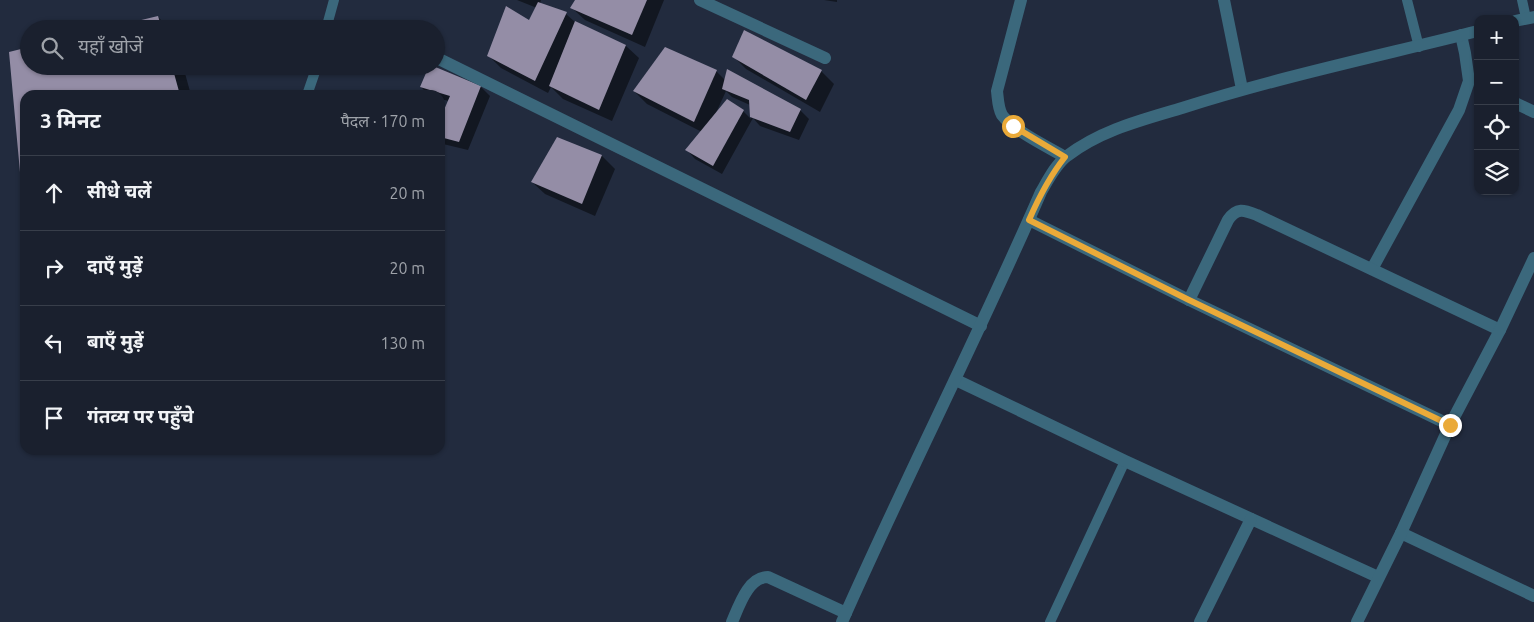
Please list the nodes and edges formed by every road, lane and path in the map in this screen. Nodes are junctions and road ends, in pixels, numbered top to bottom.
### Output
1 (334, 0) edge
2 (700, 0) edge
3 (1021, 0) edge
4 (1224, 0) edge
5 (1407, 0) edge
6 (1522, 0) edge
7 (1525, 19) edge
8 (328, 20) edge
9 (1474, 32) edge
10 (1461, 35) junction
11 (1419, 47) junction
12 (826, 58) dead end
13 (445, 62) edge
14 (314, 75) edge
15 (1473, 83) edge
16 (1242, 89) junction
17 (309, 90) edge
18 (1519, 105) edge
19 (1534, 112) edge
20 (1065, 157) junction
21 (1029, 220) junction
22 (1534, 258) edge
23 (1372, 269) junction
24 (1530, 278) edge
25 (1189, 300) junction
26 (981, 326) junction
27 (1500, 330) junction
28 (956, 380) junction
29 (1450, 425) junction
30 (1125, 461) junction
31 (1250, 519) junction
32 (1401, 533) junction
33 (1378, 577) junction
34 (1534, 596) edge
35 (844, 618) edge
36 (732, 622) edge
37 (1050, 622) edge
38 (1200, 622) edge
39 (1357, 622) edge

1 - 8 lane
2 - 12 street
3 - 20 street
4 - 16 street
5 - 11 lane
6 - 7 lane
9 - 10 street
10 - 11 street
10 - 15 street
11 - 16 street
13 - 26 street
14 - 17 lane
15 - 23 street
16 - 20 street
18 - 19 street
20 - 21 street
21 - 25 street
21 - 26 street
22 - 24 street
23 - 25 street
23 - 27 street
24 - 27 street
25 - 29 street
26 - 28 street
27 - 29 street
28 - 30 street
28 - 35 street
29 - 32 street
30 - 31 street
30 - 37 lane
31 - 33 street
31 - 38 street
32 - 33 street
32 - 34 street
33 - 39 street
35 - 36 street

